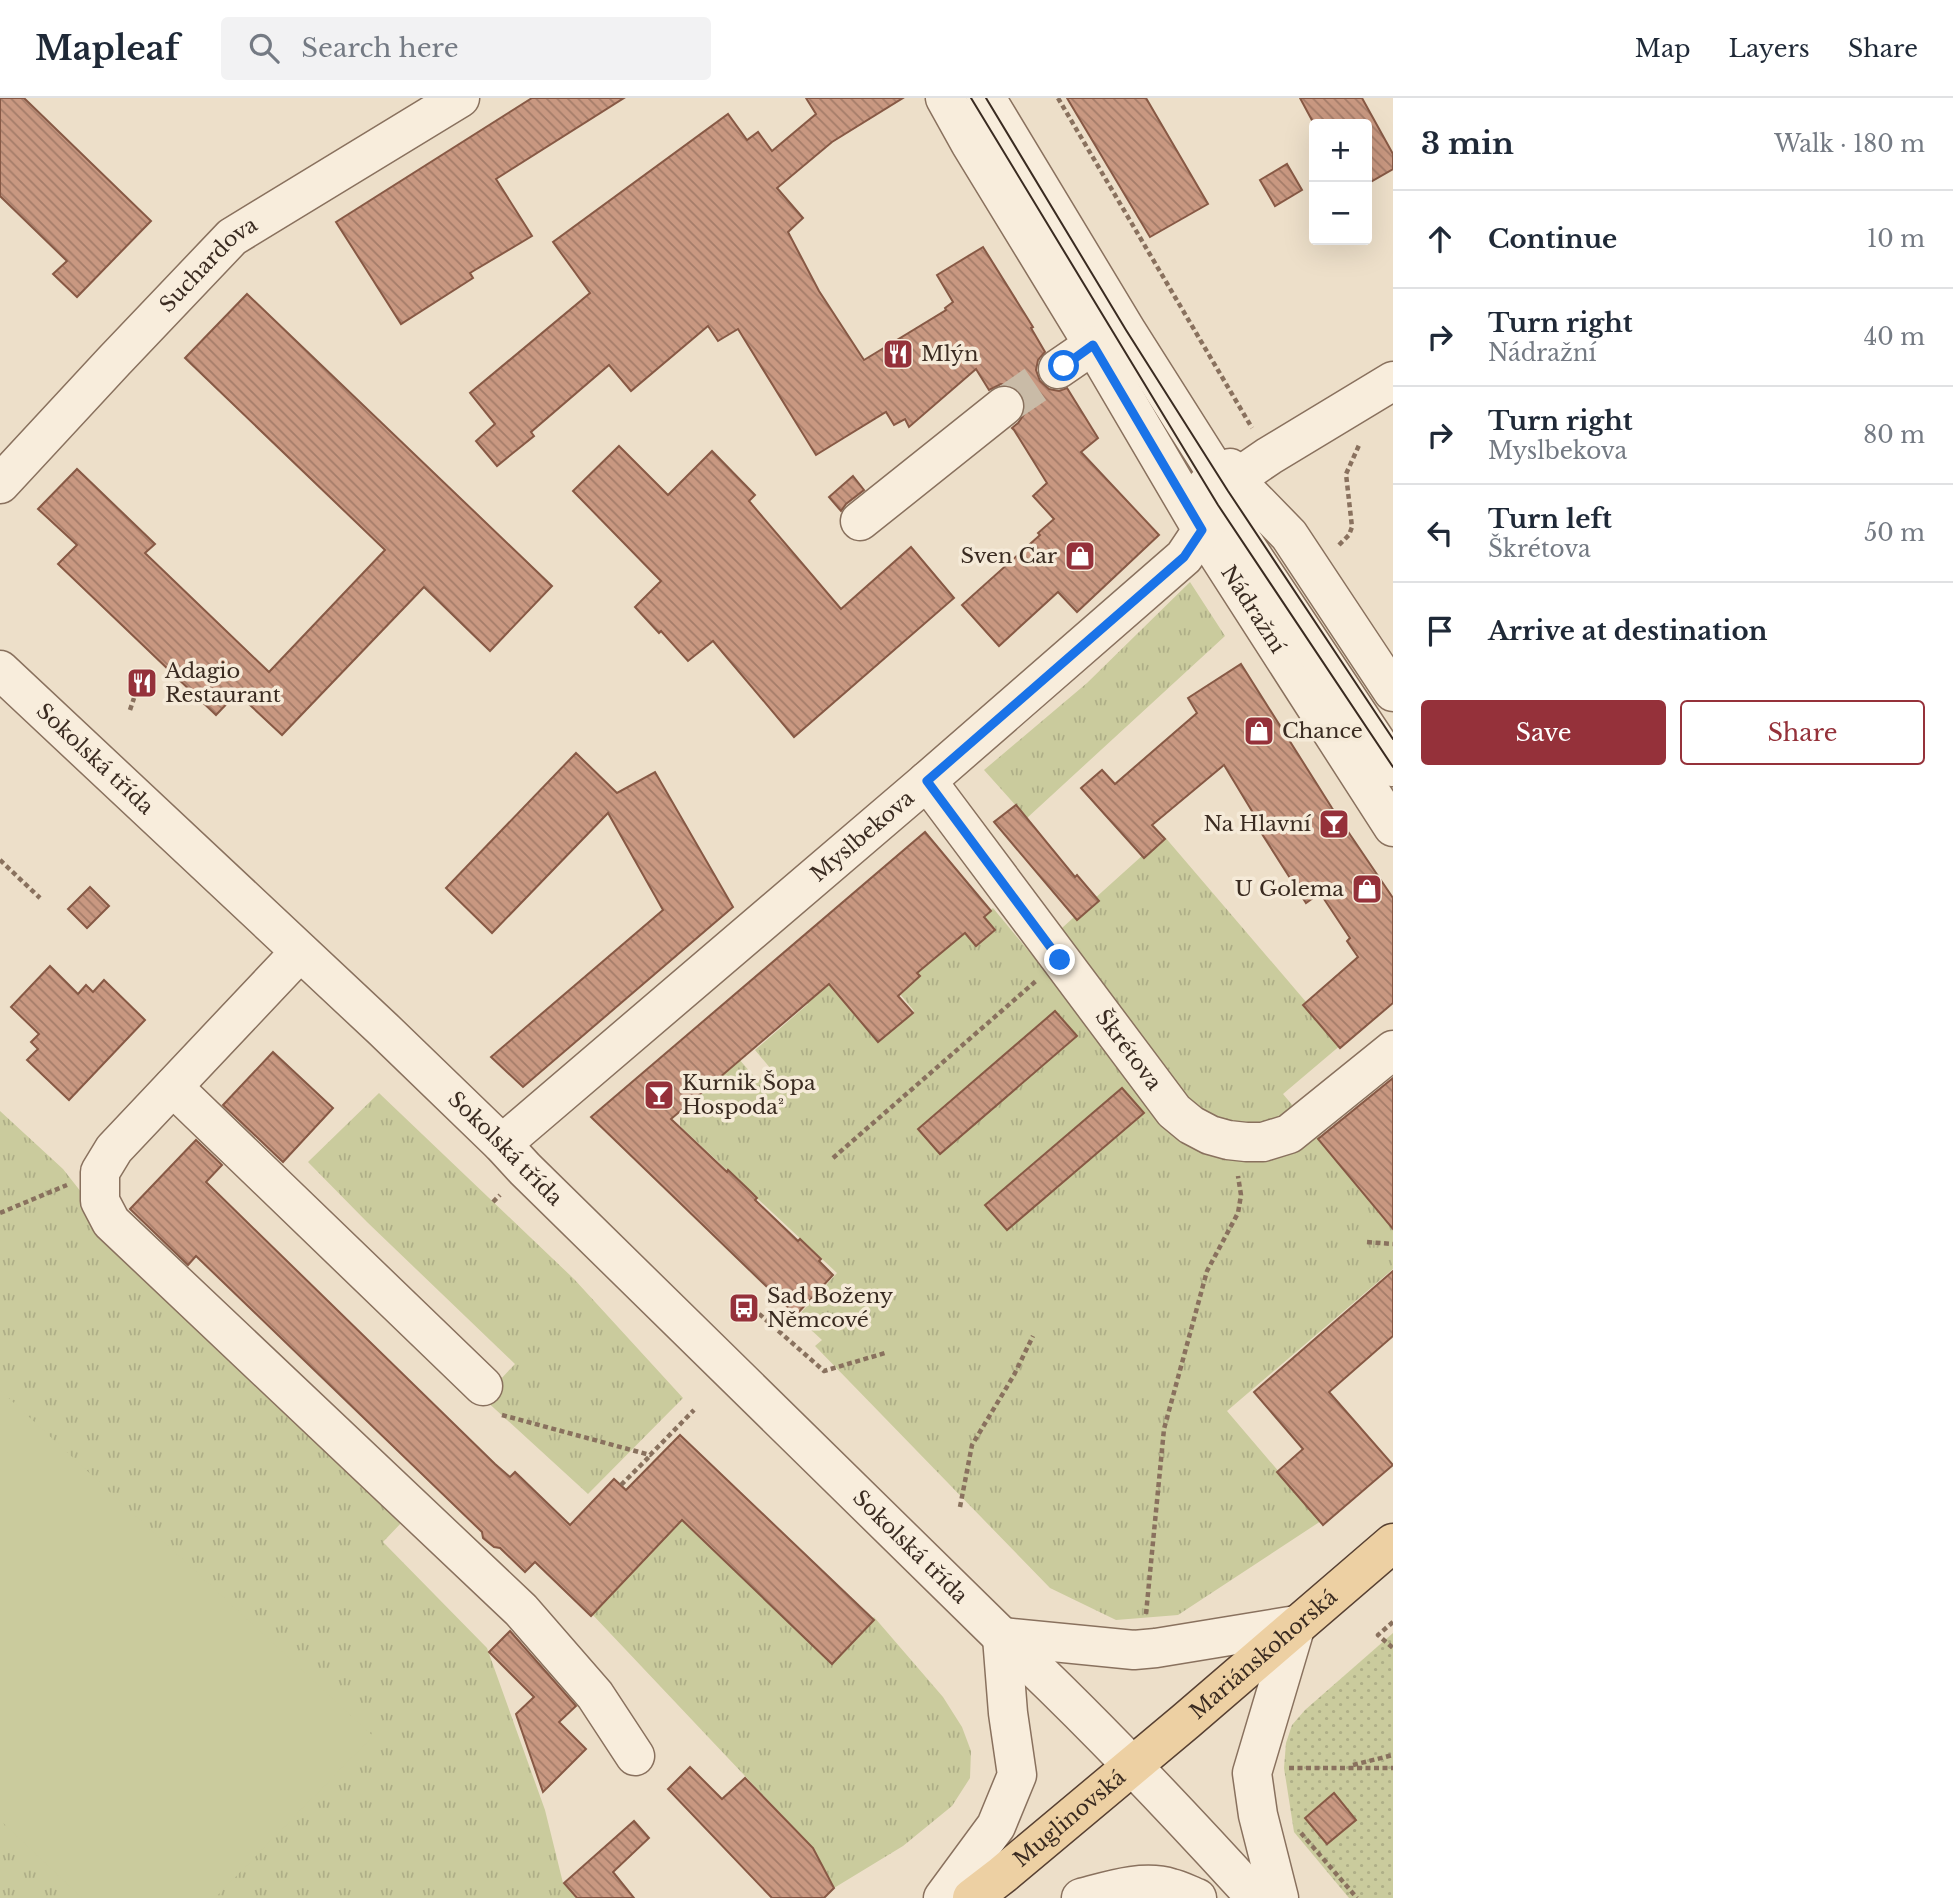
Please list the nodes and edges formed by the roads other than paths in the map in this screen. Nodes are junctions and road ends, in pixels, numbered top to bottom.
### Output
1 (460, 98) edge
2 (945, 98) edge
3 (971, 98) edge
4 (986, 98) edge
5 (1007, 98) edge
6 (1093, 345) junction
7 (1058, 369) tunnel mouth
8 (1393, 381) edge
9 (1004, 406) tunnel mouth
10 (0, 484) edge
11 (1221, 501) junction
12 (860, 521) dead end
13 (0, 670) edge
14 (1393, 692) edge
15 (1393, 738) edge
16 (1393, 766) edge
17 (927, 781) junction
18 (1393, 827) edge
19 (300, 951) junction
20 (1393, 1050) edge
21 (173, 1087) junction
22 (502, 1144) junction
23 (483, 1386) dead end
24 (1393, 1543) edge
25 (1296, 1625) junction
26 (1002, 1637) junction
27 (635, 1756) dead end
28 (1133, 1765) junction
29 (943, 1898) edge
30 (972, 1898) edge
31 (1081, 1898) edge
32 (1197, 1898) edge
33 (1255, 1898) edge
34 (1279, 1898) edge

1 - 10 street, Suchardova
2 - 6 street, Nádražní
3 - 11 street
4 - 11 street
5 - 11 street, Nádražní
6 - 7 street
6 - 11 street, Nádražní
8 - 11 street, Myslbekova
9 - 12 street
11 - 14 street, Nádražní
11 - 15 street
11 - 16 street
11 - 17 street, Myslbekova
11 - 18 street, Nádražní
13 - 19 street, Sokolská třída
17 - 20 street, Škrétova
17 - 22 street, Myslbekova
19 - 21 street
19 - 22 street, Sokolská třída
21 - 23 street
21 - 27 street
22 - 26 street, Sokolská třída
24 - 25 main road, Mariánskohorská
25 - 26 street
25 - 28 main road, Mariánskohorská
25 - 34 street
26 - 28 street, Sokolská třída
26 - 29 street
28 - 30 main road, Muglinovská
28 - 33 street, Sokolská třída
31 - 32 street

